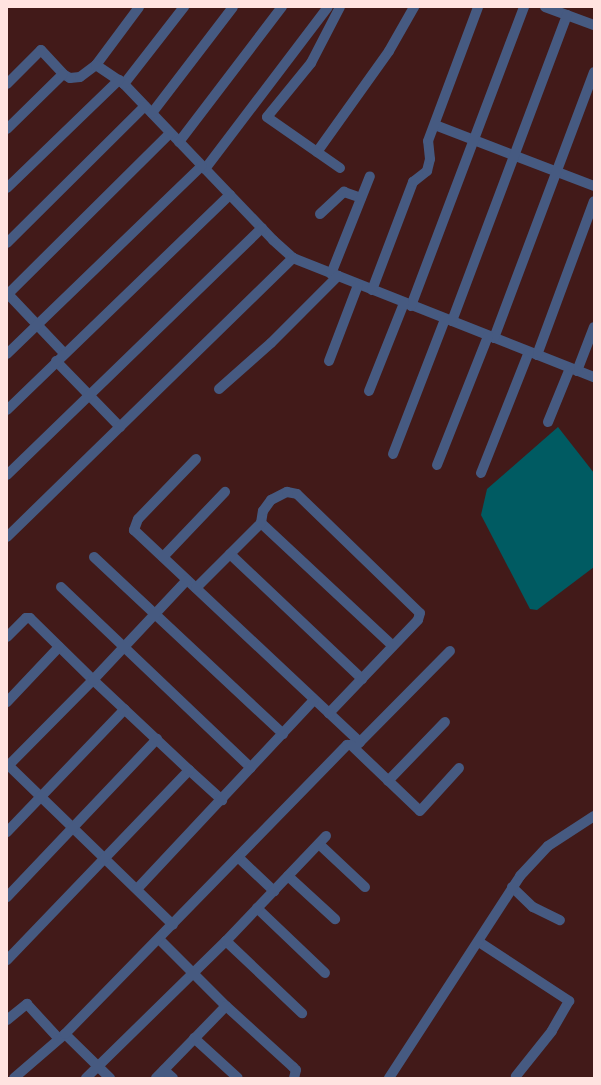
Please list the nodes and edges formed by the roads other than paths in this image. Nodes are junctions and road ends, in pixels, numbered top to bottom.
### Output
1 (139, 7) edge
2 (184, 7) edge
3 (233, 7) edge
4 (282, 7) edge
5 (328, 7) edge
6 (340, 7) edge
7 (414, 7) edge
8 (478, 7) edge
9 (524, 7) edge
10 (545, 7) edge
11 (567, 15) junction
12 (594, 25) edge
13 (96, 65) junction
14 (594, 72) edge
15 (62, 74) junction
16 (122, 82) junction
17 (7, 84) edge
18 (148, 110) junction
19 (435, 125) junction
20 (7, 129) edge
21 (170, 133) junction
22 (475, 141) junction
23 (179, 142) junction
24 (317, 152) junction
25 (515, 156) junction
26 (203, 168) junction
27 (340, 168) dead end
28 (557, 172) junction
29 (370, 176) dead end
30 (594, 186) edge
31 (7, 188) edge
32 (230, 195) junction
33 (361, 198) junction
34 (594, 201) edge
35 (320, 214) dead end
36 (262, 228) junction
37 (7, 243) edge
38 (293, 258) junction
39 (335, 275) junction
40 (358, 285) junction
41 (372, 290) junction
42 (7, 294) edge
43 (408, 304) junction
44 (449, 320) junction
45 (37, 324) junction
46 (594, 327) edge
47 (491, 337) junction
48 (64, 353) junction
49 (533, 353) junction
50 (7, 354) edge
51 (56, 361) junction
52 (329, 361) dead end
53 (573, 369) junction
54 (594, 377) edge
55 (219, 389) dead end
56 (369, 391) dead end
57 (89, 395) junction
58 (7, 410) edge
59 (548, 422) dead end
60 (120, 427) junction
61 (393, 454) dead end
62 (196, 459) dead end
63 (437, 465) dead end
64 (481, 473) dead end
65 (7, 475) edge
66 (225, 492) dead end
67 (261, 523) junction
68 (7, 536) edge
69 (230, 554) junction
70 (94, 557) dead end
71 (163, 557) junction
72 (187, 580) junction
73 (62, 587) dead end
74 (196, 588) junction
75 (156, 614) junction
76 (7, 637) edge
77 (125, 645) junction
78 (393, 646) junction
79 (59, 647) junction
80 (450, 651) dead end
81 (362, 679) junction
82 (93, 680) junction
83 (314, 700) junction
84 (7, 702) edge
85 (124, 709) junction
86 (328, 714) junction
87 (445, 722) dead end
88 (283, 734) junction
89 (157, 739) junction
90 (357, 745) junction
91 (8, 765) edge
92 (252, 768) junction
93 (458, 768) dead end
94 (189, 770) junction
95 (388, 781) junction
96 (41, 796) junction
97 (222, 800) junction
98 (594, 816) edge
99 (74, 828) junction
100 (7, 832) edge
101 (238, 857) junction
102 (105, 858) junction
103 (288, 876) junction
104 (364, 886) dead end
105 (512, 887) junction
106 (137, 889) junction
107 (274, 890) junction
108 (7, 897) edge
109 (257, 908) junction
110 (335, 919) dead end
111 (560, 920) dead end
112 (173, 925) junction
113 (159, 939) junction
114 (226, 941) junction
115 (479, 942) junction
116 (7, 960) edge
117 (193, 973) junction
118 (325, 973) dead end
119 (226, 1006) junction
120 (302, 1013) dead end
121 (7, 1020) edge
122 (62, 1036) junction
123 (194, 1038) junction
124 (164, 1070) junction
125 (94, 1074) edge
126 (516, 1076) dead end
127 (14, 1078) edge
128 (110, 1078) edge
129 (156, 1078) edge
130 (173, 1078) edge
131 (238, 1078) edge
132 (294, 1078) edge
133 (389, 1078) edge

1 - 13 street
2 - 16 street
3 - 18 street
4 - 23 street
5 - 26 street
6 - 24 street
7 - 24 street
8 - 19 street
9 - 22 street
10 - 11 street
11 - 12 street
11 - 25 street
13 - 15 street
13 - 16 street
14 - 28 street
15 - 17 street
15 - 20 street
16 - 18 street
16 - 31 street
18 - 21 street
18 - 37 street
19 - 22 street
19 - 41 street
21 - 23 street
21 - 42 street
22 - 25 street
22 - 43 street
23 - 26 street
24 - 27 street
25 - 28 street
25 - 44 street
26 - 32 street
26 - 45 street
28 - 30 street
28 - 47 street
29 - 33 street
32 - 36 street
32 - 48 street
33 - 35 street
33 - 39 street
34 - 49 street
36 - 38 street
36 - 57 street
38 - 39 street
38 - 60 street
39 - 40 street
39 - 55 street
40 - 41 street
40 - 52 street
41 - 43 street
42 - 45 street
43 - 44 street
43 - 56 street
44 - 47 street
44 - 61 street
45 - 48 street
45 - 50 street
46 - 53 street
47 - 49 street
47 - 63 street
48 - 51 street
49 - 53 street
49 - 64 street
51 - 57 street
51 - 58 street
53 - 54 street
53 - 59 street
57 - 60 street
57 - 65 street
60 - 68 street
62 - 71 street
66 - 71 street
67 - 69 street
67 - 78 street
67 - 78 street
69 - 74 street
69 - 81 street
70 - 75 street
71 - 72 street
72 - 74 street
72 - 75 street
73 - 77 street
74 - 83 street
75 - 77 street
75 - 88 street
76 - 79 street
77 - 82 street
77 - 92 street
78 - 81 street
79 - 82 street
79 - 84 street
80 - 90 street
81 - 86 street
82 - 85 street
82 - 91 street
83 - 86 street
83 - 88 street
85 - 89 street
85 - 96 street
86 - 90 street
87 - 95 street
88 - 92 street
89 - 94 street
89 - 99 street
90 - 95 street
90 - 101 street
91 - 96 street
92 - 97 street
93 - 95 street
94 - 97 street
94 - 102 street
96 - 99 street
96 - 100 street
97 - 106 street
98 - 105 street
99 - 102 street
99 - 108 street
101 - 107 street
101 - 112 street
102 - 106 street
102 - 116 street
103 - 104 street
103 - 107 street
103 - 110 street
105 - 111 street
105 - 115 street
106 - 112 street
107 - 109 street
109 - 114 street
109 - 118 street
112 - 113 street
113 - 117 street
113 - 122 street
114 - 117 street
114 - 120 street
115 - 126 street
115 - 133 street
117 - 119 street
117 - 125 street
119 - 123 street
119 - 132 street
121 - 122 street
122 - 125 street
122 - 127 street
123 - 124 street
123 - 131 street
124 - 129 street
124 - 130 street
125 - 128 street

